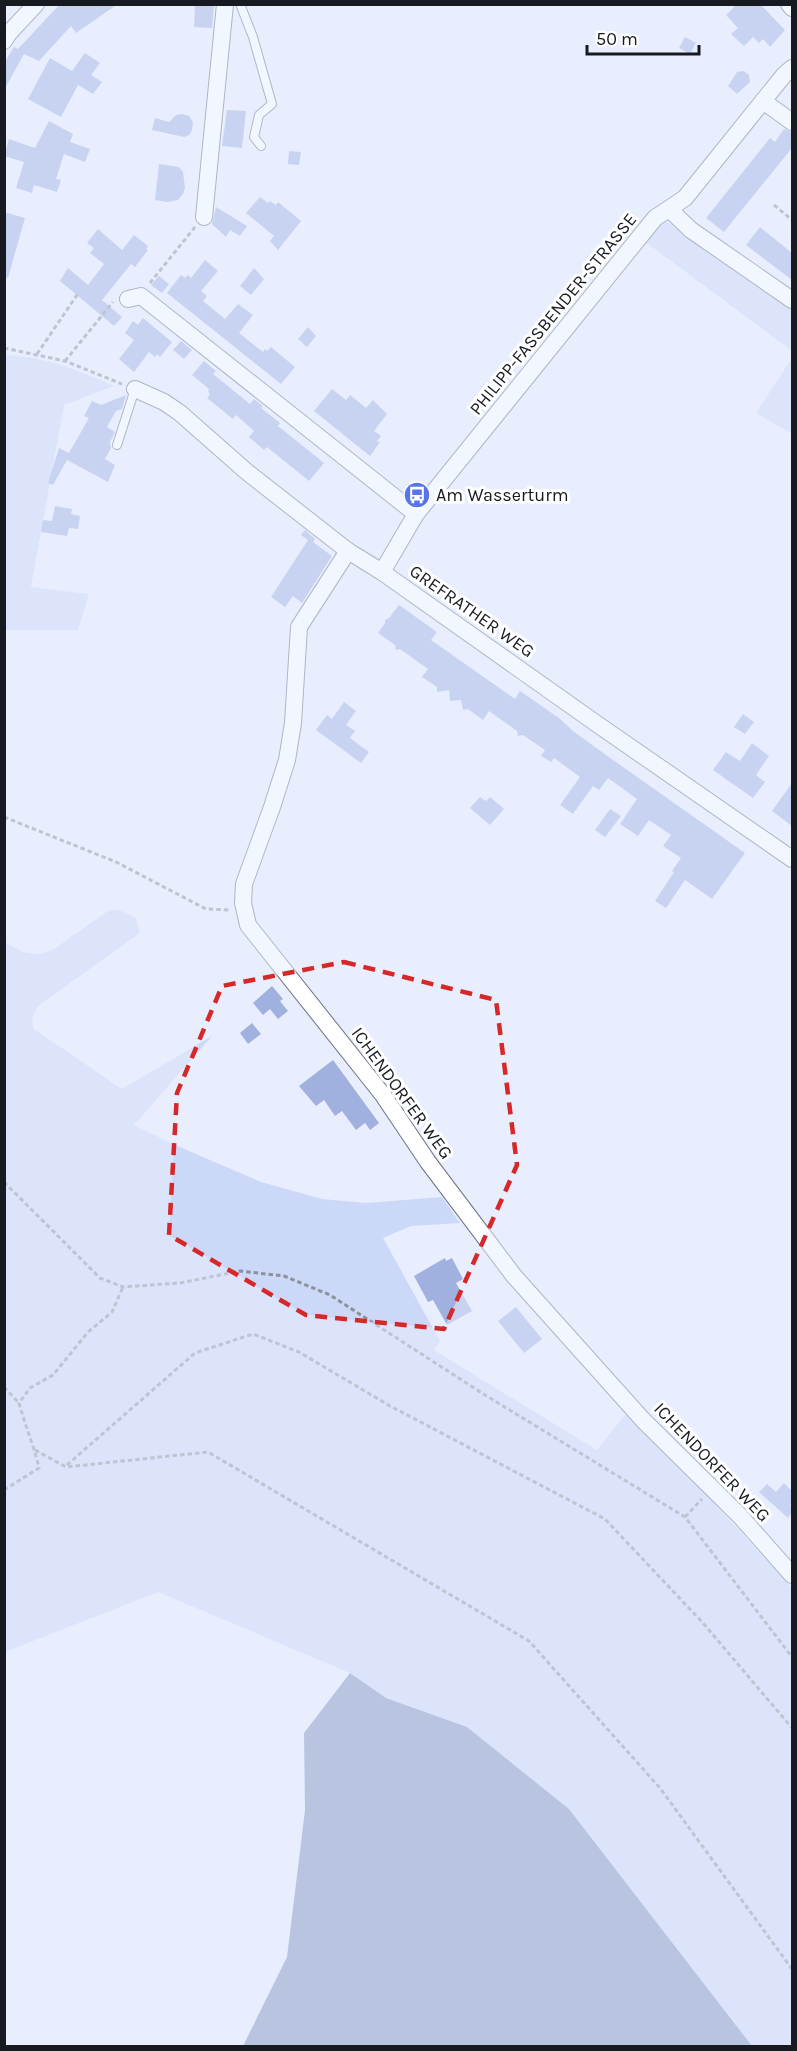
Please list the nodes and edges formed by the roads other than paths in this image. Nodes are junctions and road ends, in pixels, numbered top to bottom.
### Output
1 (36, 4) edge
2 (225, 4) edge
3 (240, 4) edge
4 (789, 4) edge
5 (792, 8) edge
6 (4, 41) edge
7 (792, 68) edge
8 (763, 101) junction
9 (792, 122) edge
10 (261, 146) dead end
11 (669, 209) junction
12 (204, 217) road end
13 (134, 297) road end
14 (792, 300) edge
15 (135, 389) joint
16 (117, 446) dead end
17 (416, 514) junction
18 (348, 551) junction
19 (382, 572) junction
20 (792, 859) edge
21 (792, 1575) edge

1 - 6 street
2 - 12 street
3 - 10 lane
4 - 5 street
7 - 8 street, PHILIPP-FASSBENDER-STRASSE
8 - 9 street
8 - 11 street, PHILIPP-FASSBENDER-STRASSE
11 - 14 street
11 - 17 street, PHILIPP-FASSBENDER-STRASSE
13 - 17 street
15 - 16 lane
15 - 18 street, GREFRATHER WEG
17 - 19 street, PHILIPP-FASSBENDER-STRASSE
18 - 19 street, GREFRATHER WEG
18 - 21 street, ICHENDORFER WEG
19 - 20 street, GREFRATHER WEG

